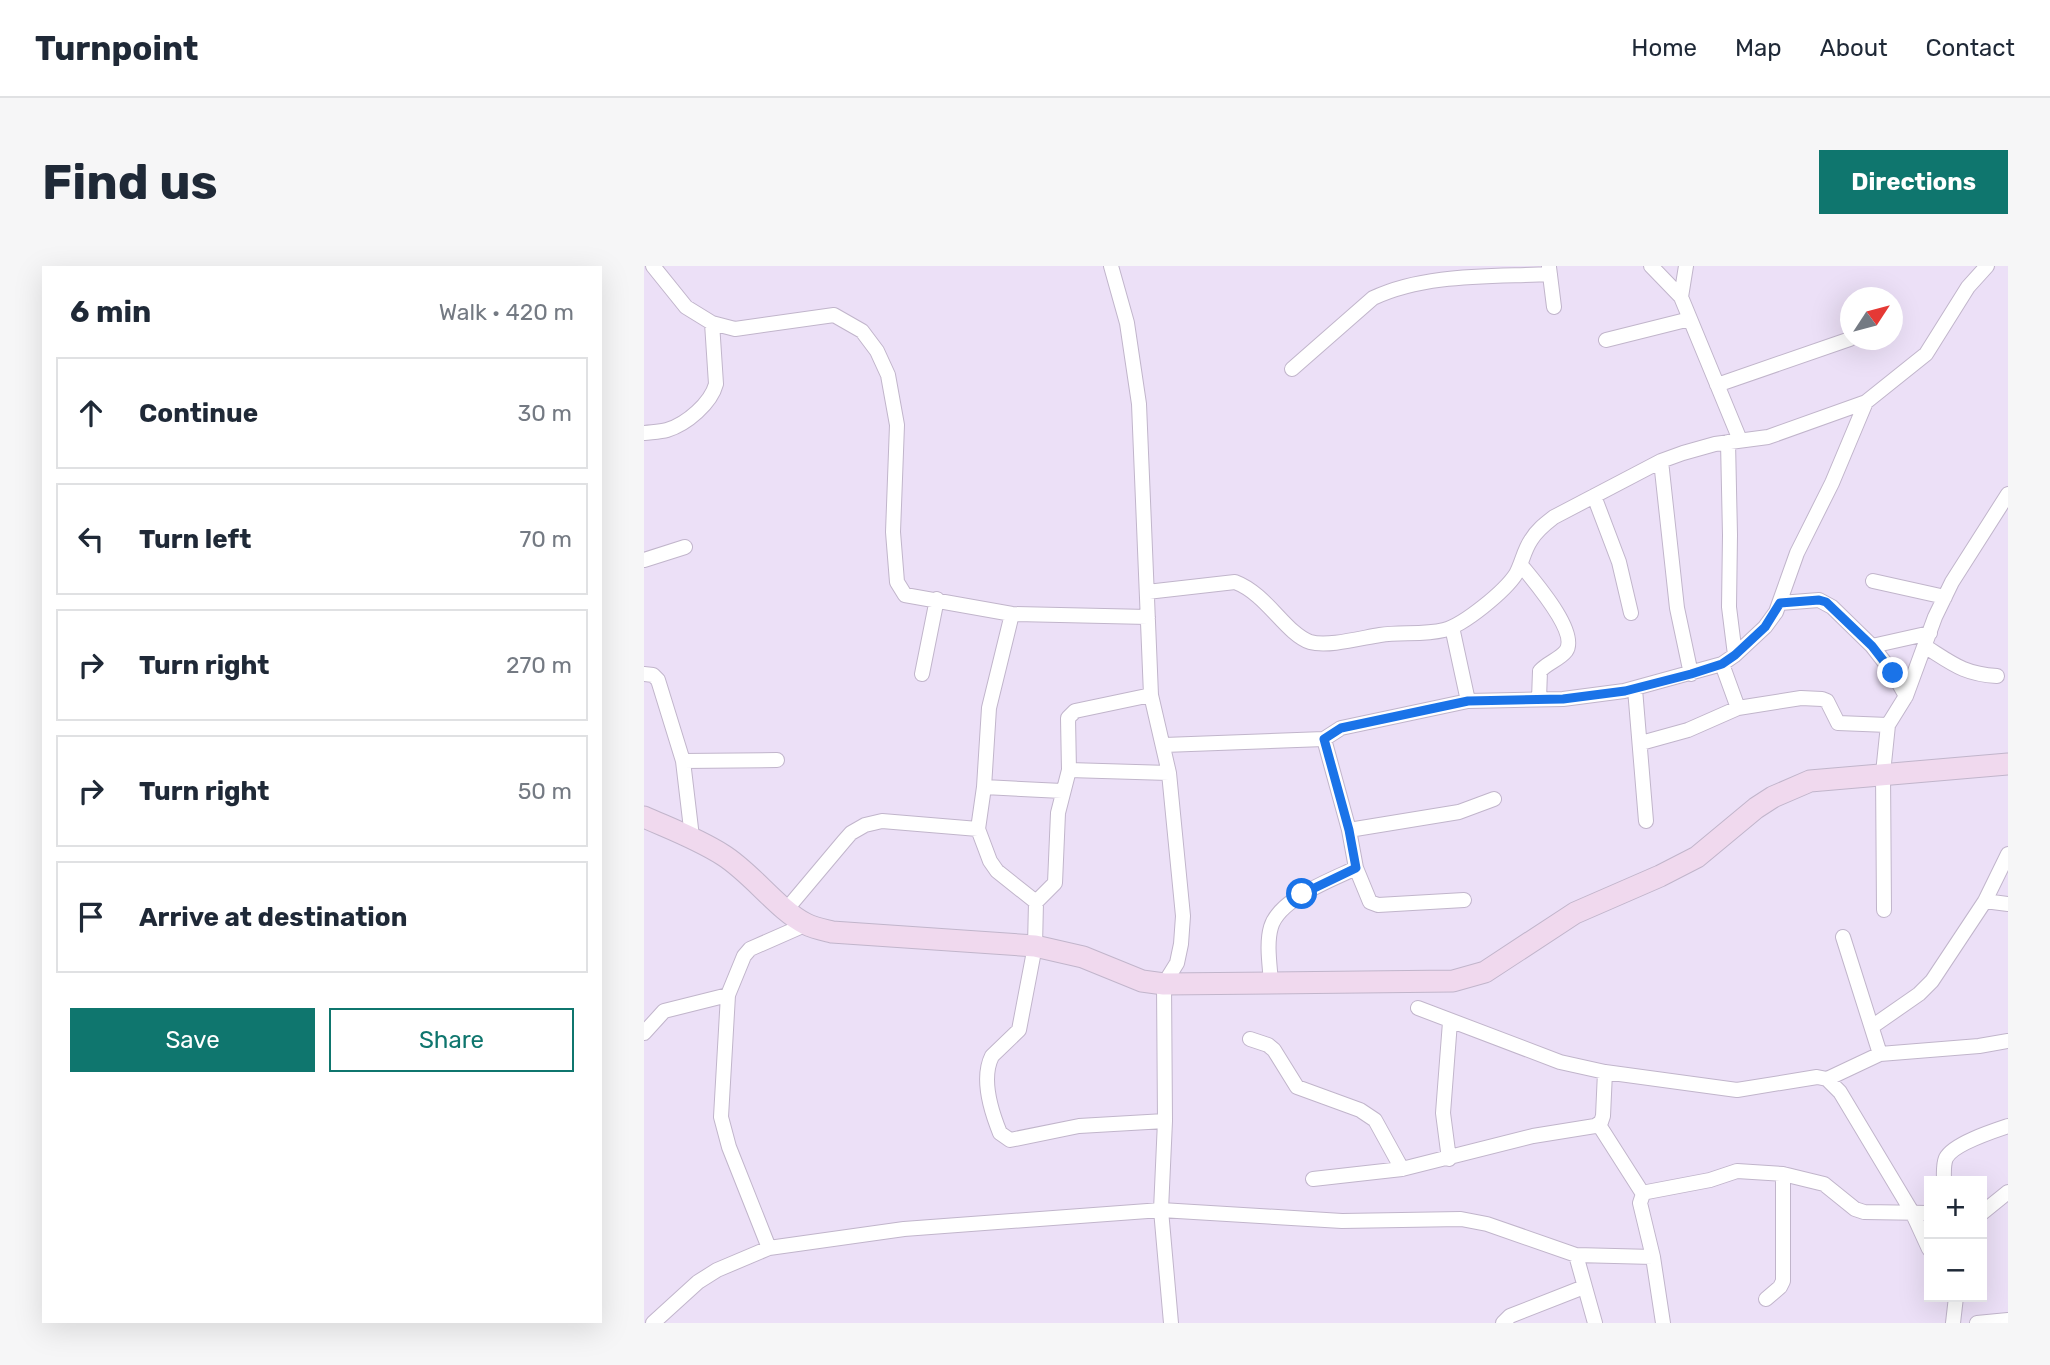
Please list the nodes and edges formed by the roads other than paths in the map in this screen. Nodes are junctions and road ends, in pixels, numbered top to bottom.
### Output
1 (653, 266) edge
2 (1111, 266) edge
3 (1651, 266) edge
4 (1686, 266) edge
5 (1987, 266) edge
6 (1550, 270) edge
7 (1462, 272) edge
8 (1681, 296) junction
9 (1554, 307) dead end
10 (1690, 319) junction
11 (712, 323) junction
12 (1606, 340) dead end
13 (1840, 343) edge
14 (1293, 369) dead end
15 (1717, 385) junction
16 (1866, 402) junction
17 (644, 433) edge
18 (1734, 441) junction
19 (1661, 461) junction
20 (2008, 494) edge
21 (1594, 496) junction
22 (685, 547) dead end
23 (644, 560) edge
24 (1521, 565) junction
25 (1873, 581) dead end
26 (1147, 592) junction
27 (1945, 597) junction
28 (937, 598) junction
29 (1780, 603) junction
30 (1631, 613) dead end
31 (1012, 614) junction
32 (1148, 617) junction
33 (1452, 627) junction
34 (1928, 640) junction
35 (1872, 646) junction
36 (1735, 655) junction
37 (1722, 664) junction
38 (644, 674) edge
39 (922, 674) dead end
40 (1691, 674) junction
41 (1997, 676) dead end
42 (1635, 689) junction
43 (1151, 695) junction
44 (1906, 696) junction
45 (1539, 699) junction
46 (1468, 701) junction
47 (1738, 708) junction
48 (1888, 725) junction
49 (1324, 739) junction
50 (1642, 743) junction
51 (1164, 745) junction
52 (777, 760) dead end
53 (683, 761) junction
54 (2008, 764) edge
55 (1069, 770) junction
56 (1883, 773) junction
57 (1169, 774) junction
58 (984, 787) junction
59 (1062, 791) junction
60 (1494, 799) dead end
61 (644, 817) edge
62 (1646, 821) dead end
63 (978, 829) junction
64 (1349, 830) junction
65 (692, 837) junction
66 (2008, 853) edge
67 (1356, 868) junction
68 (1464, 900) dead end
69 (1985, 901) junction
70 (1036, 902) junction
71 (2008, 904) edge
72 (786, 910) junction
73 (1884, 910) dead end
74 (807, 924) junction
75 (1843, 937) dead end
76 (1035, 946) junction
77 (1271, 983) junction
78 (1164, 984) junction
79 (728, 995) junction
80 (1418, 1008) dead end
81 (1450, 1022) junction
82 (1873, 1026) junction
83 (644, 1033) edge
84 (1250, 1039) dead end
85 (2008, 1041) edge
86 (1880, 1054) junction
87 (1605, 1072) junction
88 (1827, 1079) junction
89 (1165, 1121) junction
90 (1599, 1125) junction
91 (2008, 1126) edge
92 (1448, 1159) junction
93 (1402, 1169) junction
94 (1783, 1174) junction
95 (1945, 1176) edge
96 (1313, 1179) dead end
97 (2008, 1192) edge
98 (1643, 1195) junction
99 (1987, 1209) edge
100 (1161, 1210) junction
101 (1912, 1212) junction
102 (1924, 1213) edge
103 (1924, 1239) edge
104 (769, 1248) junction
105 (1576, 1255) junction
106 (1653, 1257) junction
107 (1584, 1287) junction
108 (1766, 1299) dead end
109 (1954, 1302) edge
110 (660, 1320) edge
111 (2008, 1320) edge
112 (1171, 1323) edge
113 (1503, 1323) edge
114 (1595, 1323) edge
115 (1663, 1323) edge
116 (1953, 1323) edge
117 (1978, 1323) edge

1 - 11 street
2 - 26 street
3 - 8 street
4 - 8 street
5 - 16 street
6 - 7 street
6 - 9 street
7 - 14 street
8 - 10 street
10 - 12 street
10 - 15 street
11 - 17 street
11 - 28 street
13 - 15 street
15 - 18 street
16 - 18 street
16 - 29 street
18 - 19 street
18 - 36 street
19 - 21 street
19 - 40 street
20 - 27 street
21 - 24 street
21 - 30 street
22 - 23 street
24 - 33 street
24 - 45 street
25 - 27 street
26 - 32 street
26 - 33 street
27 - 34 street
28 - 31 street
28 - 39 street
29 - 35 street
29 - 36 street
31 - 32 street
31 - 58 street
32 - 43 street
33 - 46 street
34 - 35 street
34 - 41 street
34 - 44 street
35 - 44 street
36 - 37 street
37 - 40 street
37 - 47 street
38 - 53 street
40 - 42 street
42 - 45 street
42 - 50 street
43 - 51 street
43 - 55 street
44 - 48 street
45 - 46 street
46 - 49 street
47 - 48 street
47 - 50 street
48 - 56 street
49 - 51 street
49 - 64 street
50 - 62 street
51 - 57 street
52 - 53 street
53 - 65 street
54 - 56 street
55 - 57 street
55 - 59 street
56 - 73 street
56 - 77 street
57 - 78 street
58 - 59 street
58 - 63 street
59 - 70 street
60 - 64 street
61 - 65 street
63 - 70 street
63 - 72 street
64 - 67 street
65 - 72 street
66 - 69 street
67 - 68 street
67 - 77 street
69 - 71 street
69 - 82 street
70 - 76 street
72 - 74 street
74 - 76 street
74 - 79 street
75 - 82 street
76 - 78 street
76 - 89 street
77 - 78 street
78 - 89 street
79 - 83 street
79 - 104 street
80 - 81 street
81 - 87 street
81 - 92 street
82 - 86 street
84 - 93 street
85 - 86 street
86 - 88 street
87 - 88 street
87 - 90 street
88 - 101 street
89 - 100 street
90 - 92 street
90 - 98 street
91 - 95 street
92 - 93 street
93 - 96 street
94 - 98 street
94 - 101 street
94 - 108 street
97 - 99 street
98 - 106 street
100 - 104 street
100 - 105 street
100 - 112 street
101 - 102 street
101 - 103 street
104 - 110 street
105 - 106 street
105 - 107 street
106 - 115 street
107 - 113 street
107 - 114 street
109 - 116 street
111 - 117 street

